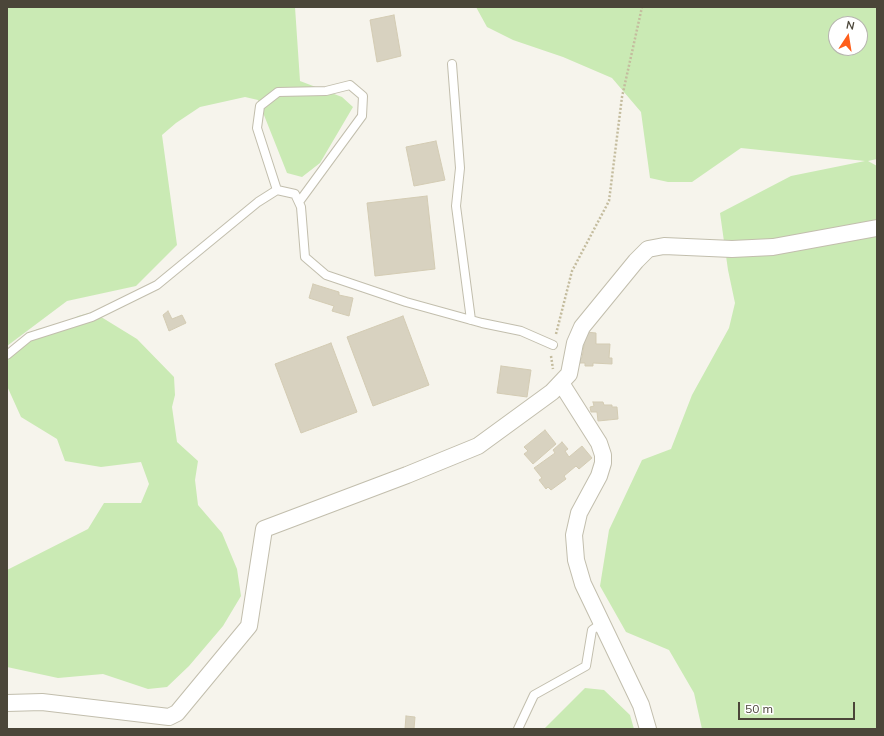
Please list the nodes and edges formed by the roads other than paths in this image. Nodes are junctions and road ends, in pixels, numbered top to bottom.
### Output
1 (452, 64) dead end
2 (277, 190) junction
3 (298, 202) junction
4 (875, 234) edge
5 (471, 320) junction
6 (553, 345) road end
7 (7, 354) edge
8 (561, 384) junction
9 (602, 623) junction
10 (7, 703) edge
11 (518, 729) edge
12 (648, 729) edge

1 - 5 lane
2 - 3 lane
2 - 3 lane
2 - 7 lane
3 - 5 lane
4 - 8 street
5 - 6 lane
8 - 9 street
8 - 10 street
9 - 11 lane
9 - 12 street

